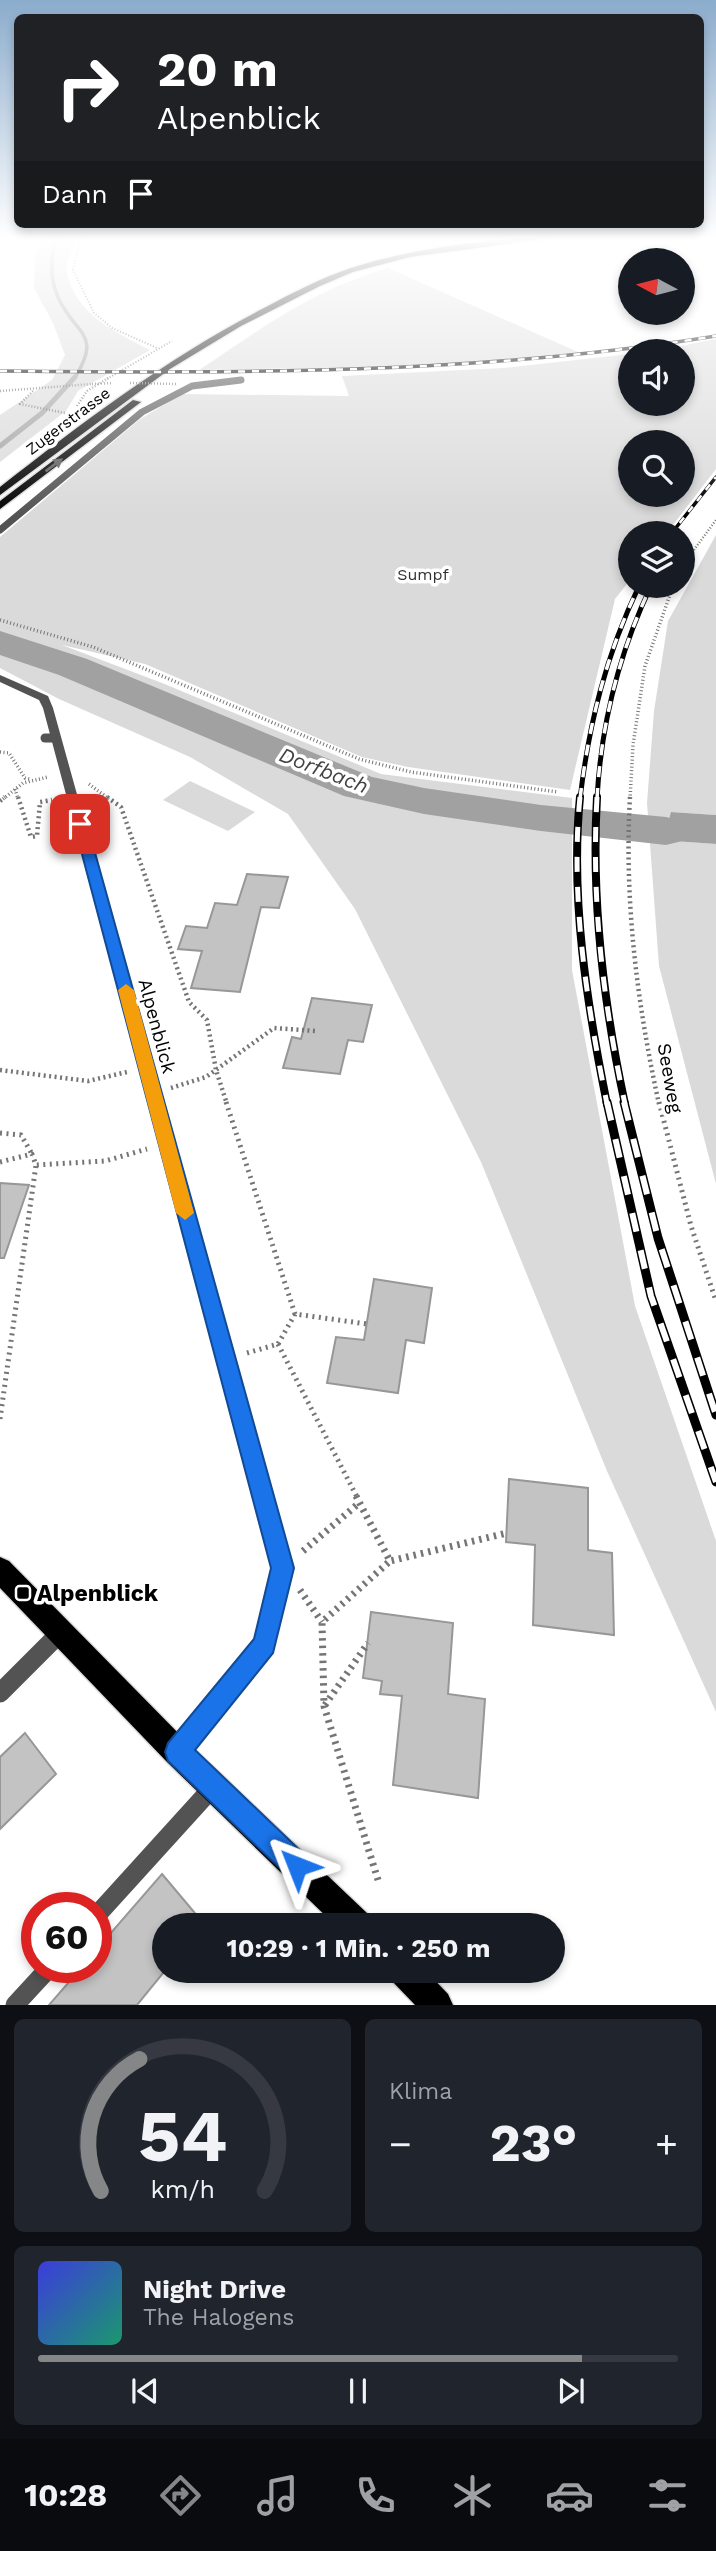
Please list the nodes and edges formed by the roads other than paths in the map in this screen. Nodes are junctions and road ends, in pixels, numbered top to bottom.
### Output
1 (223, 331) edge
2 (235, 331) edge
3 (241, 380) dead end
4 (0, 492) edge
5 (0, 506) edge
6 (0, 530) edge
7 (0, 678) edge
8 (0, 1570) edge
9 (61, 1632) junction
10 (0, 1693) edge
11 (177, 1752) junction
12 (214, 1786) junction
13 (112, 1898) edge
14 (345, 1913) edge
15 (35, 1983) edge
16 (416, 1983) edge
17 (15, 2005) edge
18 (437, 2005) edge

1 - 4 main road, Zugerstrasse
5 -> 2 main road, Zugerstrasse
3 - 6 lane, Zugerstrasse
7 - 11 street, Alpenblick
8 - 9 main road
9 - 10 lane
9 - 11 main road
11 - 12 main road
12 - 13 lane
12 - 14 main road
15 - 17 lane
16 - 18 main road

